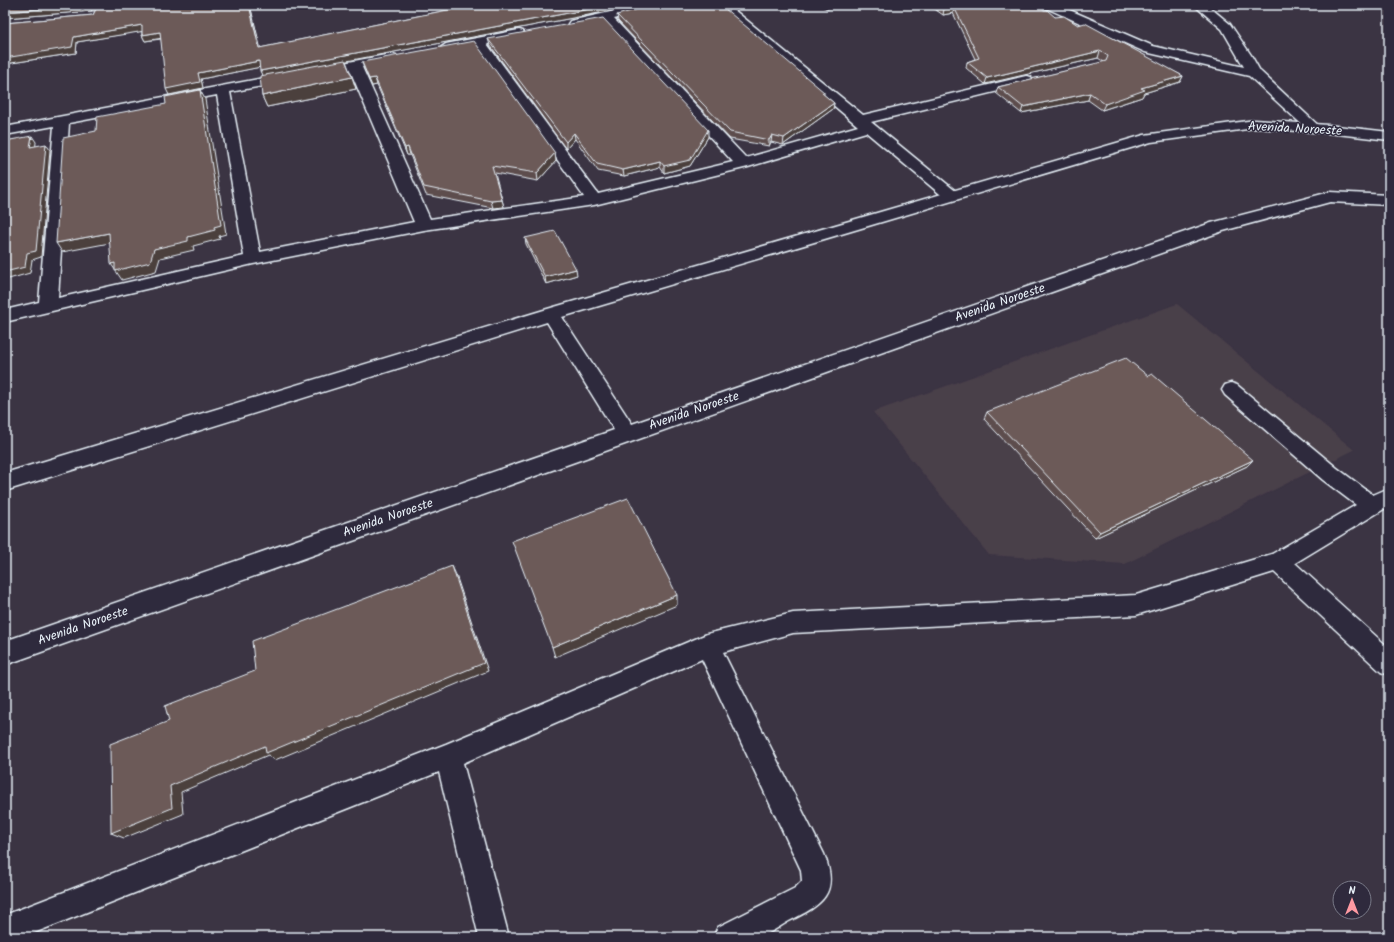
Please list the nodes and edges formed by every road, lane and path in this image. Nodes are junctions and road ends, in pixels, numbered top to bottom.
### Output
1 (658, 5) edge
2 (721, 5) edge
3 (1048, 5) edge
4 (1200, 5) edge
5 (607, 18) junction
6 (562, 26) edge
7 (532, 32) edge
8 (479, 42) junction
9 (432, 51) edge
10 (401, 57) edge
11 (354, 65) junction
12 (1254, 73) junction
13 (1037, 78) edge
14 (223, 89) junction
15 (62, 121) junction
16 (865, 124) junction
17 (1314, 128) junction
18 (5, 131) edge
19 (1389, 136) edge
20 (742, 164) junction
21 (952, 196) junction
22 (594, 200) junction
23 (1389, 200) edge
24 (424, 225) junction
25 (253, 259) junction
26 (48, 305) junction
27 (551, 314) junction
28 (5, 316) edge
29 (1231, 390) dead end
30 (628, 434) junction
31 (5, 482) edge
32 (1381, 501) edge
33 (1278, 562) junction
34 (707, 645) junction
35 (5, 653) edge
36 (1389, 664) edge
37 (448, 756) junction
38 (5, 930) edge
39 (494, 937) edge
40 (728, 937) edge

1 - 5 street
2 - 16 street
3 - 12 street
4 - 12 street
5 - 6 street
5 - 20 street
7 - 8 street
8 - 9 street
8 - 22 street
10 - 11 street
11 - 14 street
11 - 24 street
12 - 17 street
13 - 16 street
14 - 15 street
14 - 25 street
15 - 18 street
15 - 26 street
16 - 20 street
16 - 21 street
17 - 19 street, Avenida Noroeste
17 - 21 street, Avenida Noroeste
20 - 22 street
21 - 27 street, Avenida Noroeste
22 - 24 street
23 - 30 street, Avenida Noroeste
24 - 25 street
25 - 26 street
26 - 28 street
27 - 30 street
27 - 31 street, Avenida Noroeste
29 - 32 lane
30 - 35 street, Avenida Noroeste
32 - 33 lane
33 - 34 lane
33 - 36 lane
34 - 37 lane
34 - 40 lane
37 - 38 lane
37 - 39 lane

